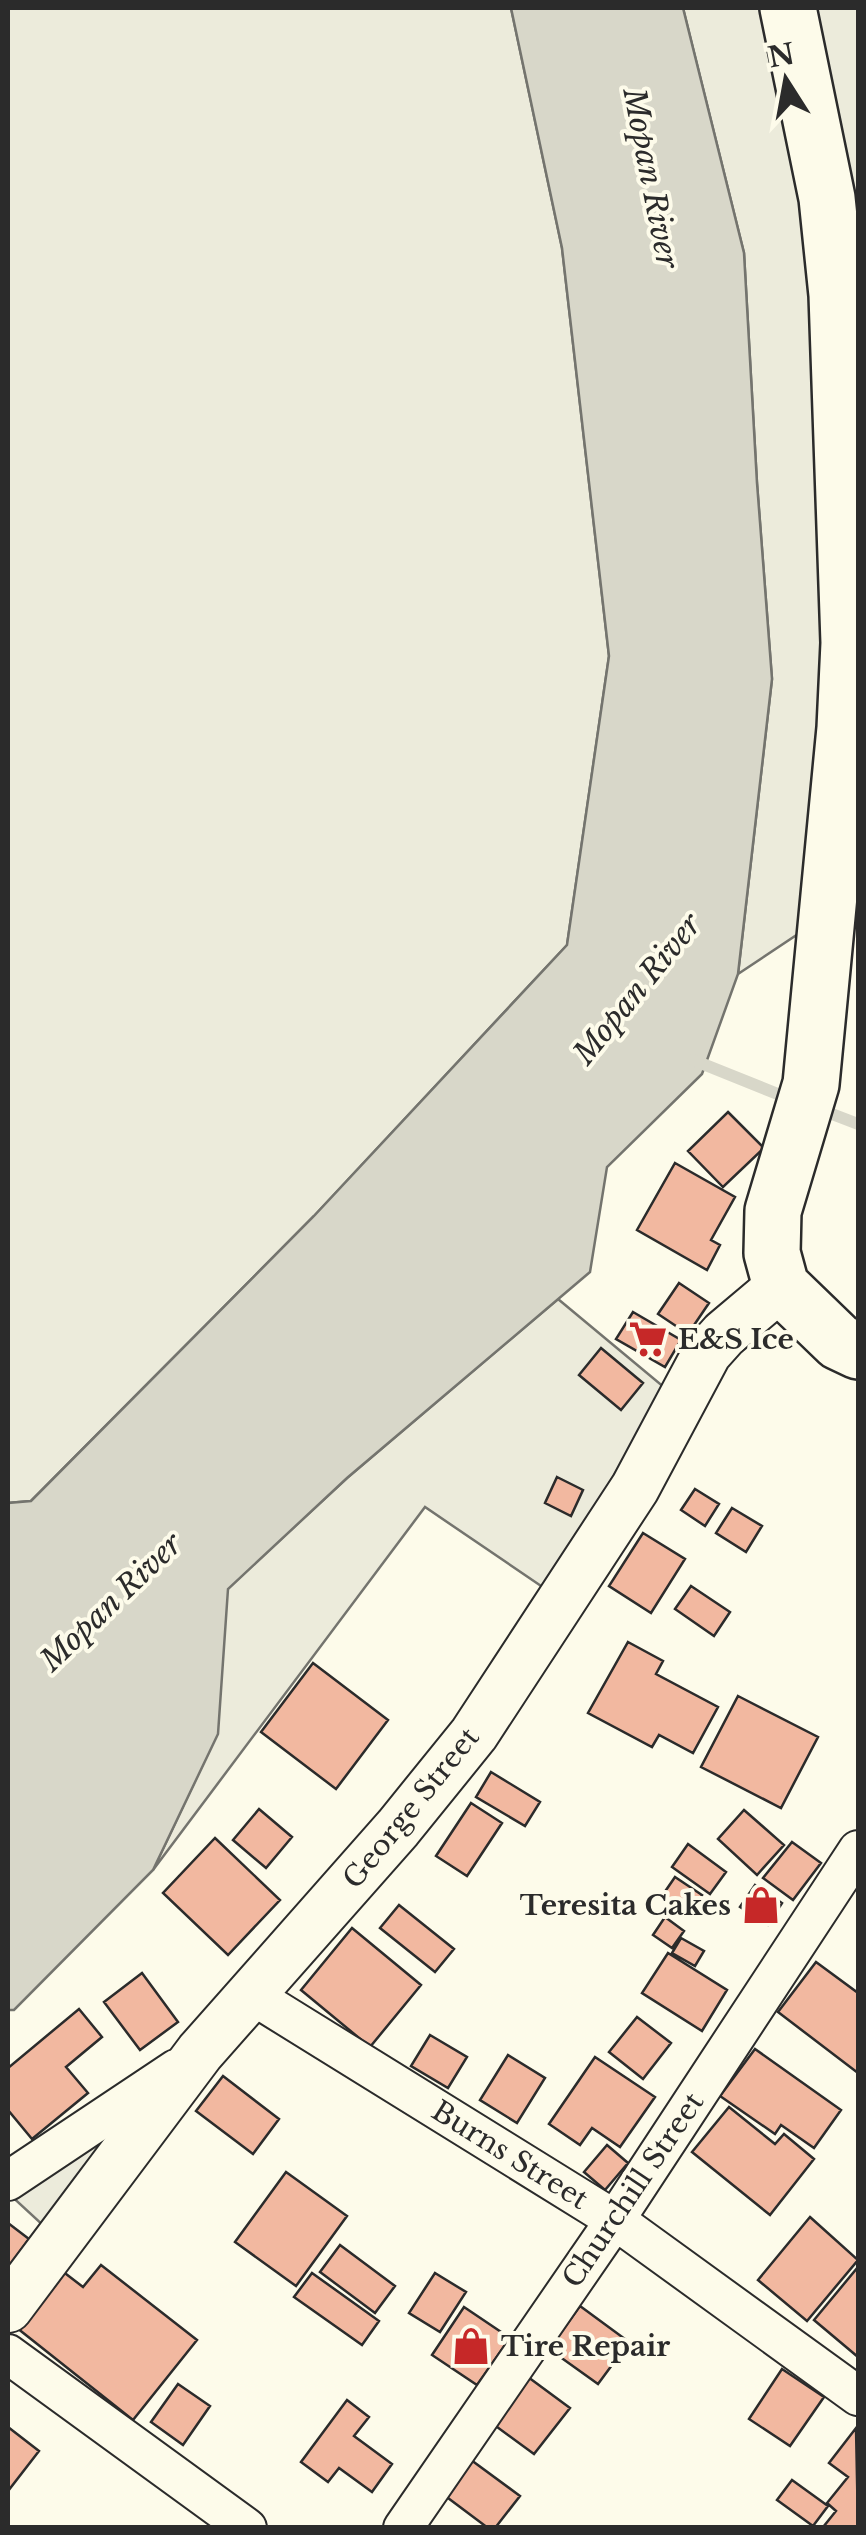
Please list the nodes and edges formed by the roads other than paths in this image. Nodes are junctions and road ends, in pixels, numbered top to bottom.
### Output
1 (788, 8) edge
2 (781, 1286) junction
3 (858, 1351) edge
4 (858, 1850) edge
5 (252, 1996) junction
6 (200, 2052) junction
7 (8, 2181) edge
8 (614, 2220) junction
9 (8, 2308) edge
10 (8, 2354) edge
11 (858, 2396) edge
12 (248, 2528) edge
13 (403, 2528) edge

1 - 2 highway
2 - 3 highway
2 - 5 street, George Street
4 - 8 street, Churchill Street
5 - 6 street, George Street
5 - 8 street, Burns Street
6 - 7 street
6 - 9 street, George Street
8 - 11 street, Burns Street
8 - 13 street, Churchill Street
10 - 12 street

